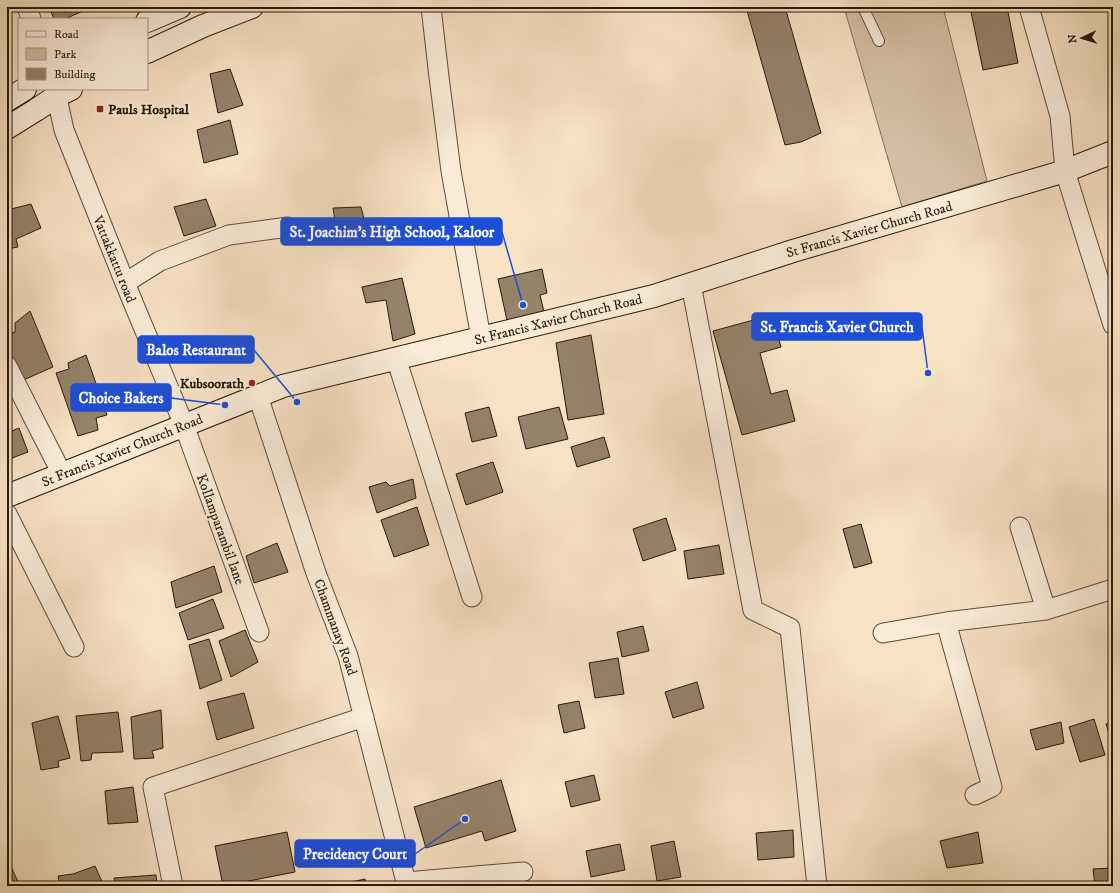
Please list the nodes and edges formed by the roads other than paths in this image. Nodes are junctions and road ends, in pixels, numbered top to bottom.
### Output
1 (27, 7) edge
2 (180, 7) edge
3 (252, 7) edge
4 (431, 7) edge
5 (863, 7) edge
6 (1029, 7) edge
7 (31, 18) edge
8 (148, 21) edge
9 (879, 41) dead end
10 (148, 52) edge
11 (23, 90) edge
12 (61, 91) edge
13 (7, 100) edge
14 (7, 128) edge
15 (1113, 152) edge
16 (1065, 171) junction
17 (288, 227) dead end
18 (124, 283) junction
19 (691, 284) junction
20 (1113, 325) edge
21 (481, 338) junction
22 (396, 358) junction
23 (7, 366) edge
24 (258, 396) junction
25 (184, 426) junction
26 (62, 474) junction
27 (7, 496) edge
28 (7, 514) edge
29 (1020, 527) dead end
30 (1113, 589) edge
31 (472, 597) dead end
32 (1046, 610) junction
33 (946, 622) junction
34 (259, 632) dead end
35 (883, 633) dead end
36 (74, 647) dead end
37 (364, 717) junction
38 (975, 795) dead end
39 (523, 872) dead end
40 (406, 884) edge
41 (173, 886) edge
42 (817, 886) edge

1 - 7 street
2 - 8 street
3 - 10 street
4 - 21 street
5 - 9 lane
6 - 16 street
11 - 13 street
12 - 14 street
12 - 18 street, Vattakkattu road
15 - 16 street, St Francis Xavier Church Road
16 - 19 street, St Francis Xavier Church Road
16 - 20 street
17 - 18 street
18 - 25 street, Vattakkattu road
19 - 21 street, St Francis Xavier Church Road
19 - 42 street
21 - 22 street, St Francis Xavier Church Road
22 - 24 street, St Francis Xavier Church Road
22 - 31 street
23 - 26 street
24 - 25 street, St Francis Xavier Church Road
24 - 37 street, Chammanay Road
25 - 26 street, St Francis Xavier Church Road
25 - 34 street, Kollamparambil lane
26 - 27 street, St Francis Xavier Church Road
28 - 36 street
29 - 32 street
30 - 32 street
32 - 33 street
33 - 35 street
33 - 38 street
37 - 40 street, Chammanay Road
37 - 41 street
39 - 40 street

